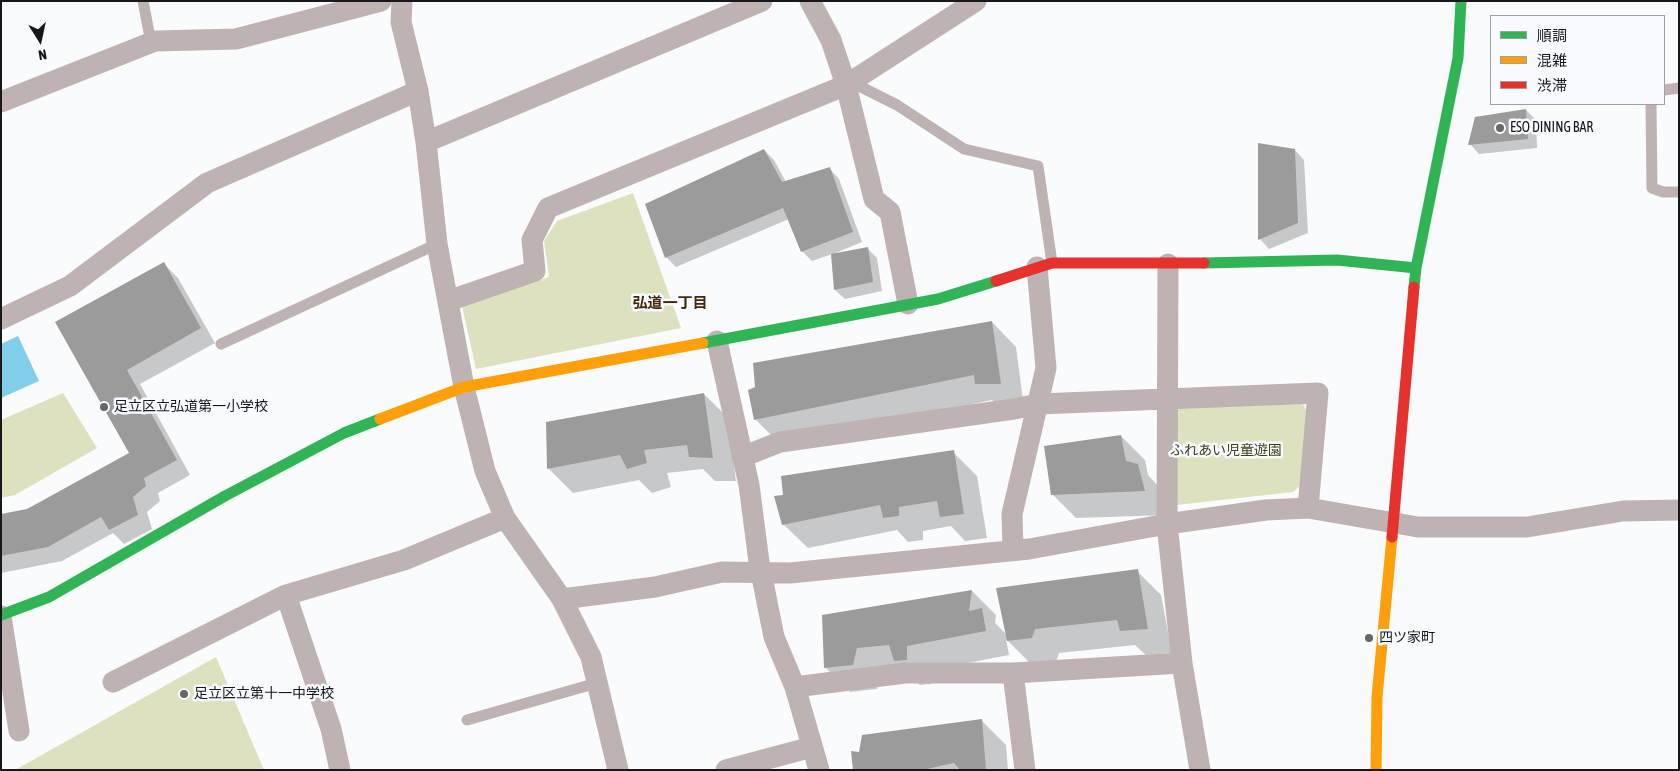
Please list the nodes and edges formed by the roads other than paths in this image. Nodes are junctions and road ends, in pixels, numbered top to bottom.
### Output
1 (143, 1) edge
2 (380, 1) edge
3 (402, 1) edge
4 (762, 1) edge
5 (810, 1) edge
6 (976, 1) edge
7 (1462, 1) edge
8 (151, 43) junction
9 (848, 84) junction
10 (1679, 88) edge
11 (418, 90) junction
12 (1665, 90) edge
13 (1, 102) edge
14 (1651, 105) edge
15 (426, 142) junction
16 (1679, 192) edge
17 (437, 244) junction
18 (1168, 264) junction
19 (1044, 265) junction
20 (1416, 268) junction
21 (448, 301) junction
22 (908, 304) junction
23 (1, 319) edge
24 (717, 341) junction
25 (221, 344) dead end
26 (464, 387) junction
27 (1166, 397) junction
28 (1038, 404) junction
29 (742, 457) junction
30 (1308, 508) junction
31 (1679, 510) edge
32 (505, 518) junction
33 (1394, 522) junction
34 (1167, 524) junction
35 (1013, 550) junction
36 (762, 572) junction
37 (286, 596) junction
38 (562, 599) junction
39 (1, 616) edge
40 (1182, 663) junction
41 (1013, 673) junction
42 (113, 682) dead end
43 (597, 682) junction
44 (795, 686) junction
45 (467, 720) dead end
46 (19, 731) dead end
47 (812, 747) junction
48 (340, 770) edge
49 (618, 770) edge
50 (726, 770) edge
51 (819, 770) edge
52 (1025, 770) edge
53 (1200, 770) edge
54 (1376, 770) edge

1 - 8 lane
2 - 8 street
3 - 11 street
4 - 15 street
5 - 9 street
6 - 9 street
7 - 20 street
8 - 13 street
9 - 19 lane
9 - 21 street
9 - 22 street
10 - 12 lane
11 - 15 street
11 - 23 street
14 - 16 lane
15 - 17 street
17 - 21 street
17 - 25 lane
18 - 19 street
18 - 20 street
18 - 27 street
19 - 22 street
19 - 28 street
20 - 33 street
21 - 26 street
22 - 24 street
24 - 26 street
24 - 29 street
26 - 32 street
26 - 39 street
27 - 28 street
27 - 30 street
27 - 34 street
28 - 29 street
28 - 35 street
29 - 36 street
30 - 33 street
30 - 34 street
31 - 33 street
32 - 37 street
32 - 38 street
33 - 54 street
34 - 35 street
34 - 40 street
35 - 36 street
36 - 38 street
36 - 44 street
37 - 42 street
37 - 48 street
38 - 43 street
39 - 46 street
40 - 41 street
40 - 53 street
41 - 44 street
41 - 52 street
43 - 45 lane
43 - 49 street
44 - 47 street
47 - 50 street
47 - 51 street

